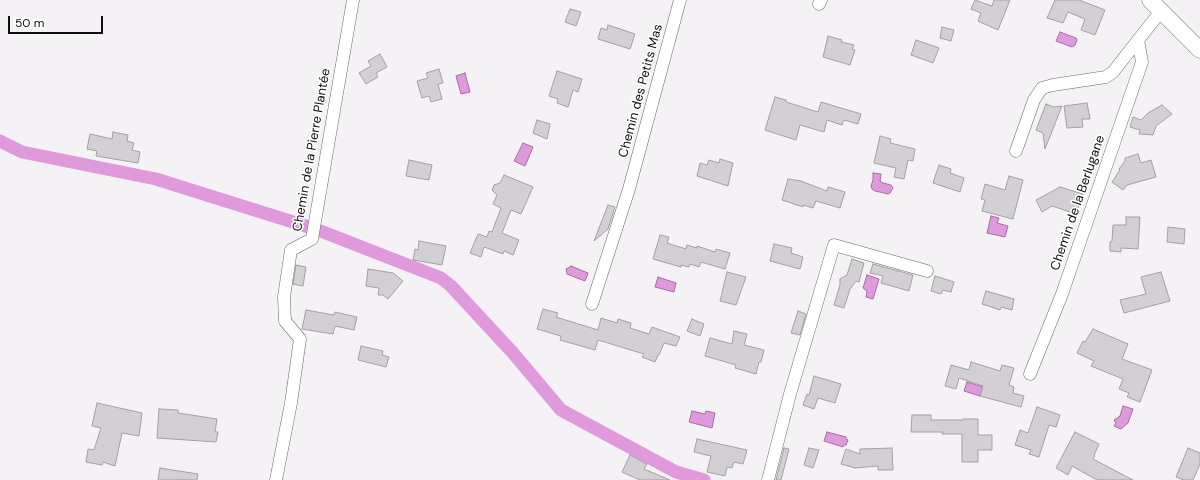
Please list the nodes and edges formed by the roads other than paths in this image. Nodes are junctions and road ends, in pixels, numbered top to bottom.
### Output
1 (353, 0) edge
2 (680, 0) edge
3 (1150, 0) edge
4 (1161, 11) junction
5 (1138, 40) junction
6 (1200, 50) edge
7 (1016, 151) dead end
8 (927, 271) dead end
9 (592, 304) dead end
10 (1030, 374) dead end
11 (276, 480) edge
12 (768, 480) edge

1 - 11 street, Chemin de la Pierre Plantée
2 - 9 street, Chemin des Petits Mas
3 - 4 main road
4 - 5 street
4 - 6 main road
5 - 7 street
5 - 10 street, Chemin de la Berlugane
8 - 12 street

